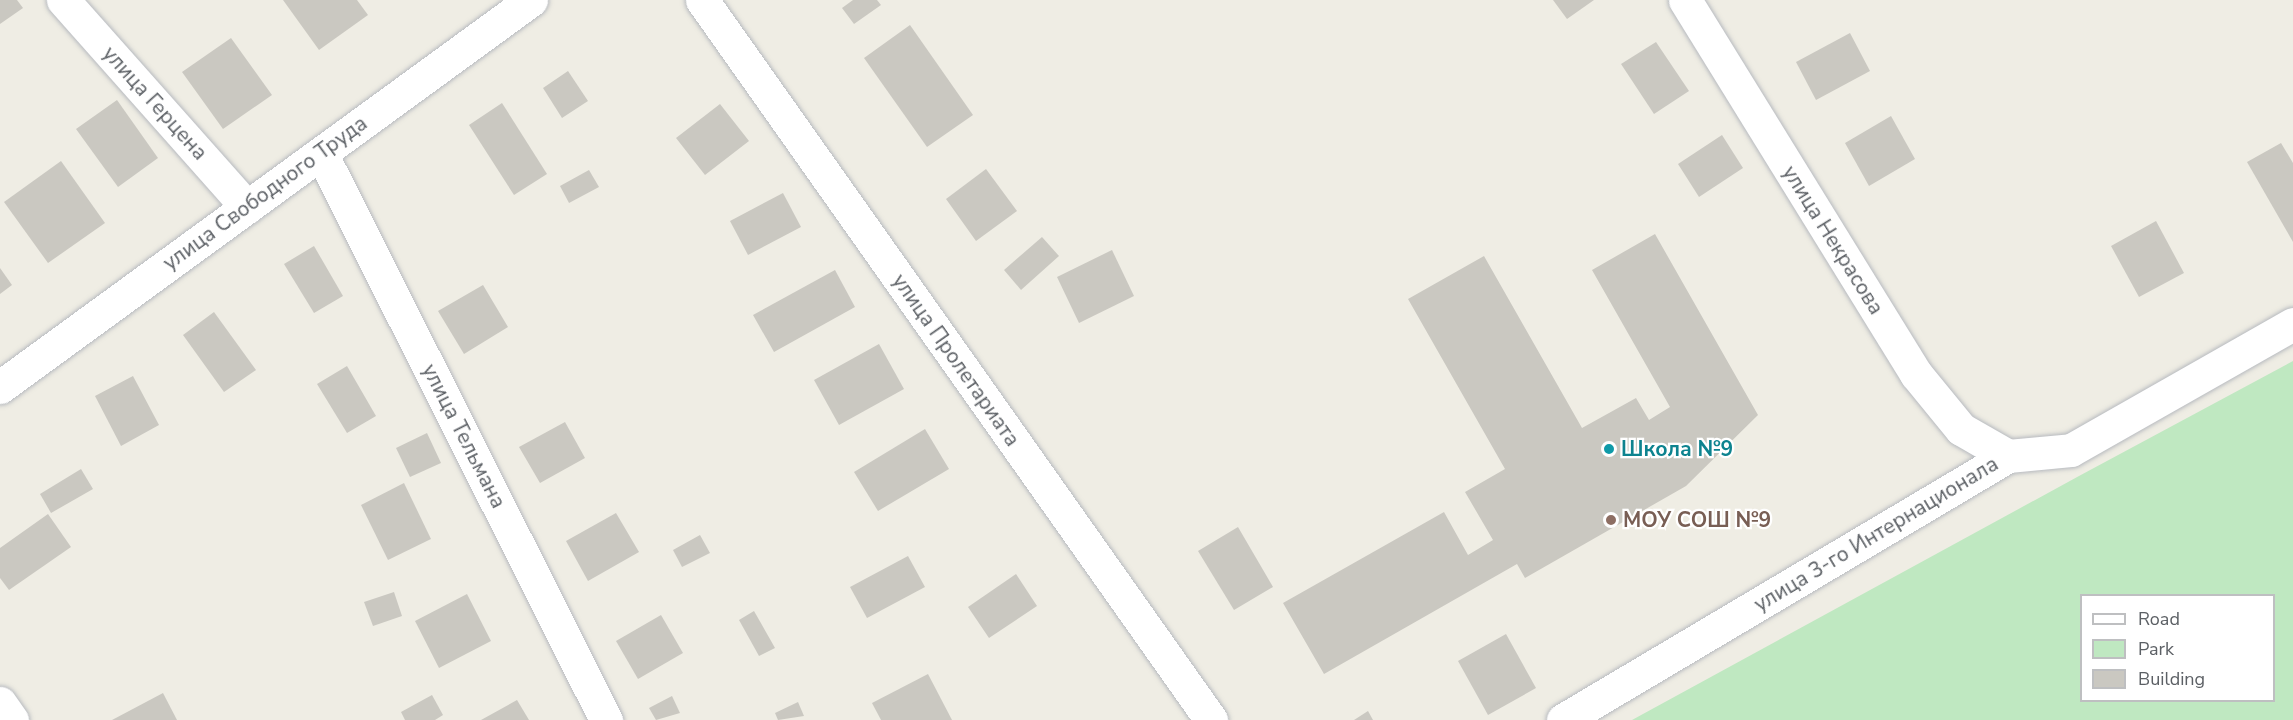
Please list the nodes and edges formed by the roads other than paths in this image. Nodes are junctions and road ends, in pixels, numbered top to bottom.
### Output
1 (63, 0) edge
2 (531, 0) edge
3 (702, 0) edge
4 (1685, 0) edge
5 (321, 153) junction
6 (247, 207) junction
7 (2293, 324) edge
8 (0, 387) edge
9 (2008, 456) junction
10 (0, 703) edge
11 (12, 720) edge
12 (606, 720) edge
13 (1211, 720) edge
14 (1563, 720) edge

1 - 6 street, улица Герцена
2 - 5 street, улица Свободного Труда
3 - 13 street, улица Пролетариата
4 - 9 street, улица Некрасова
5 - 6 street, улица Свободного Труда
5 - 12 street, улица Тельмана
6 - 8 street, улица Свободного Труда
7 - 9 street, улица 3-го Интернационала
9 - 14 street, улица 3-го Интернационала
10 - 11 street

